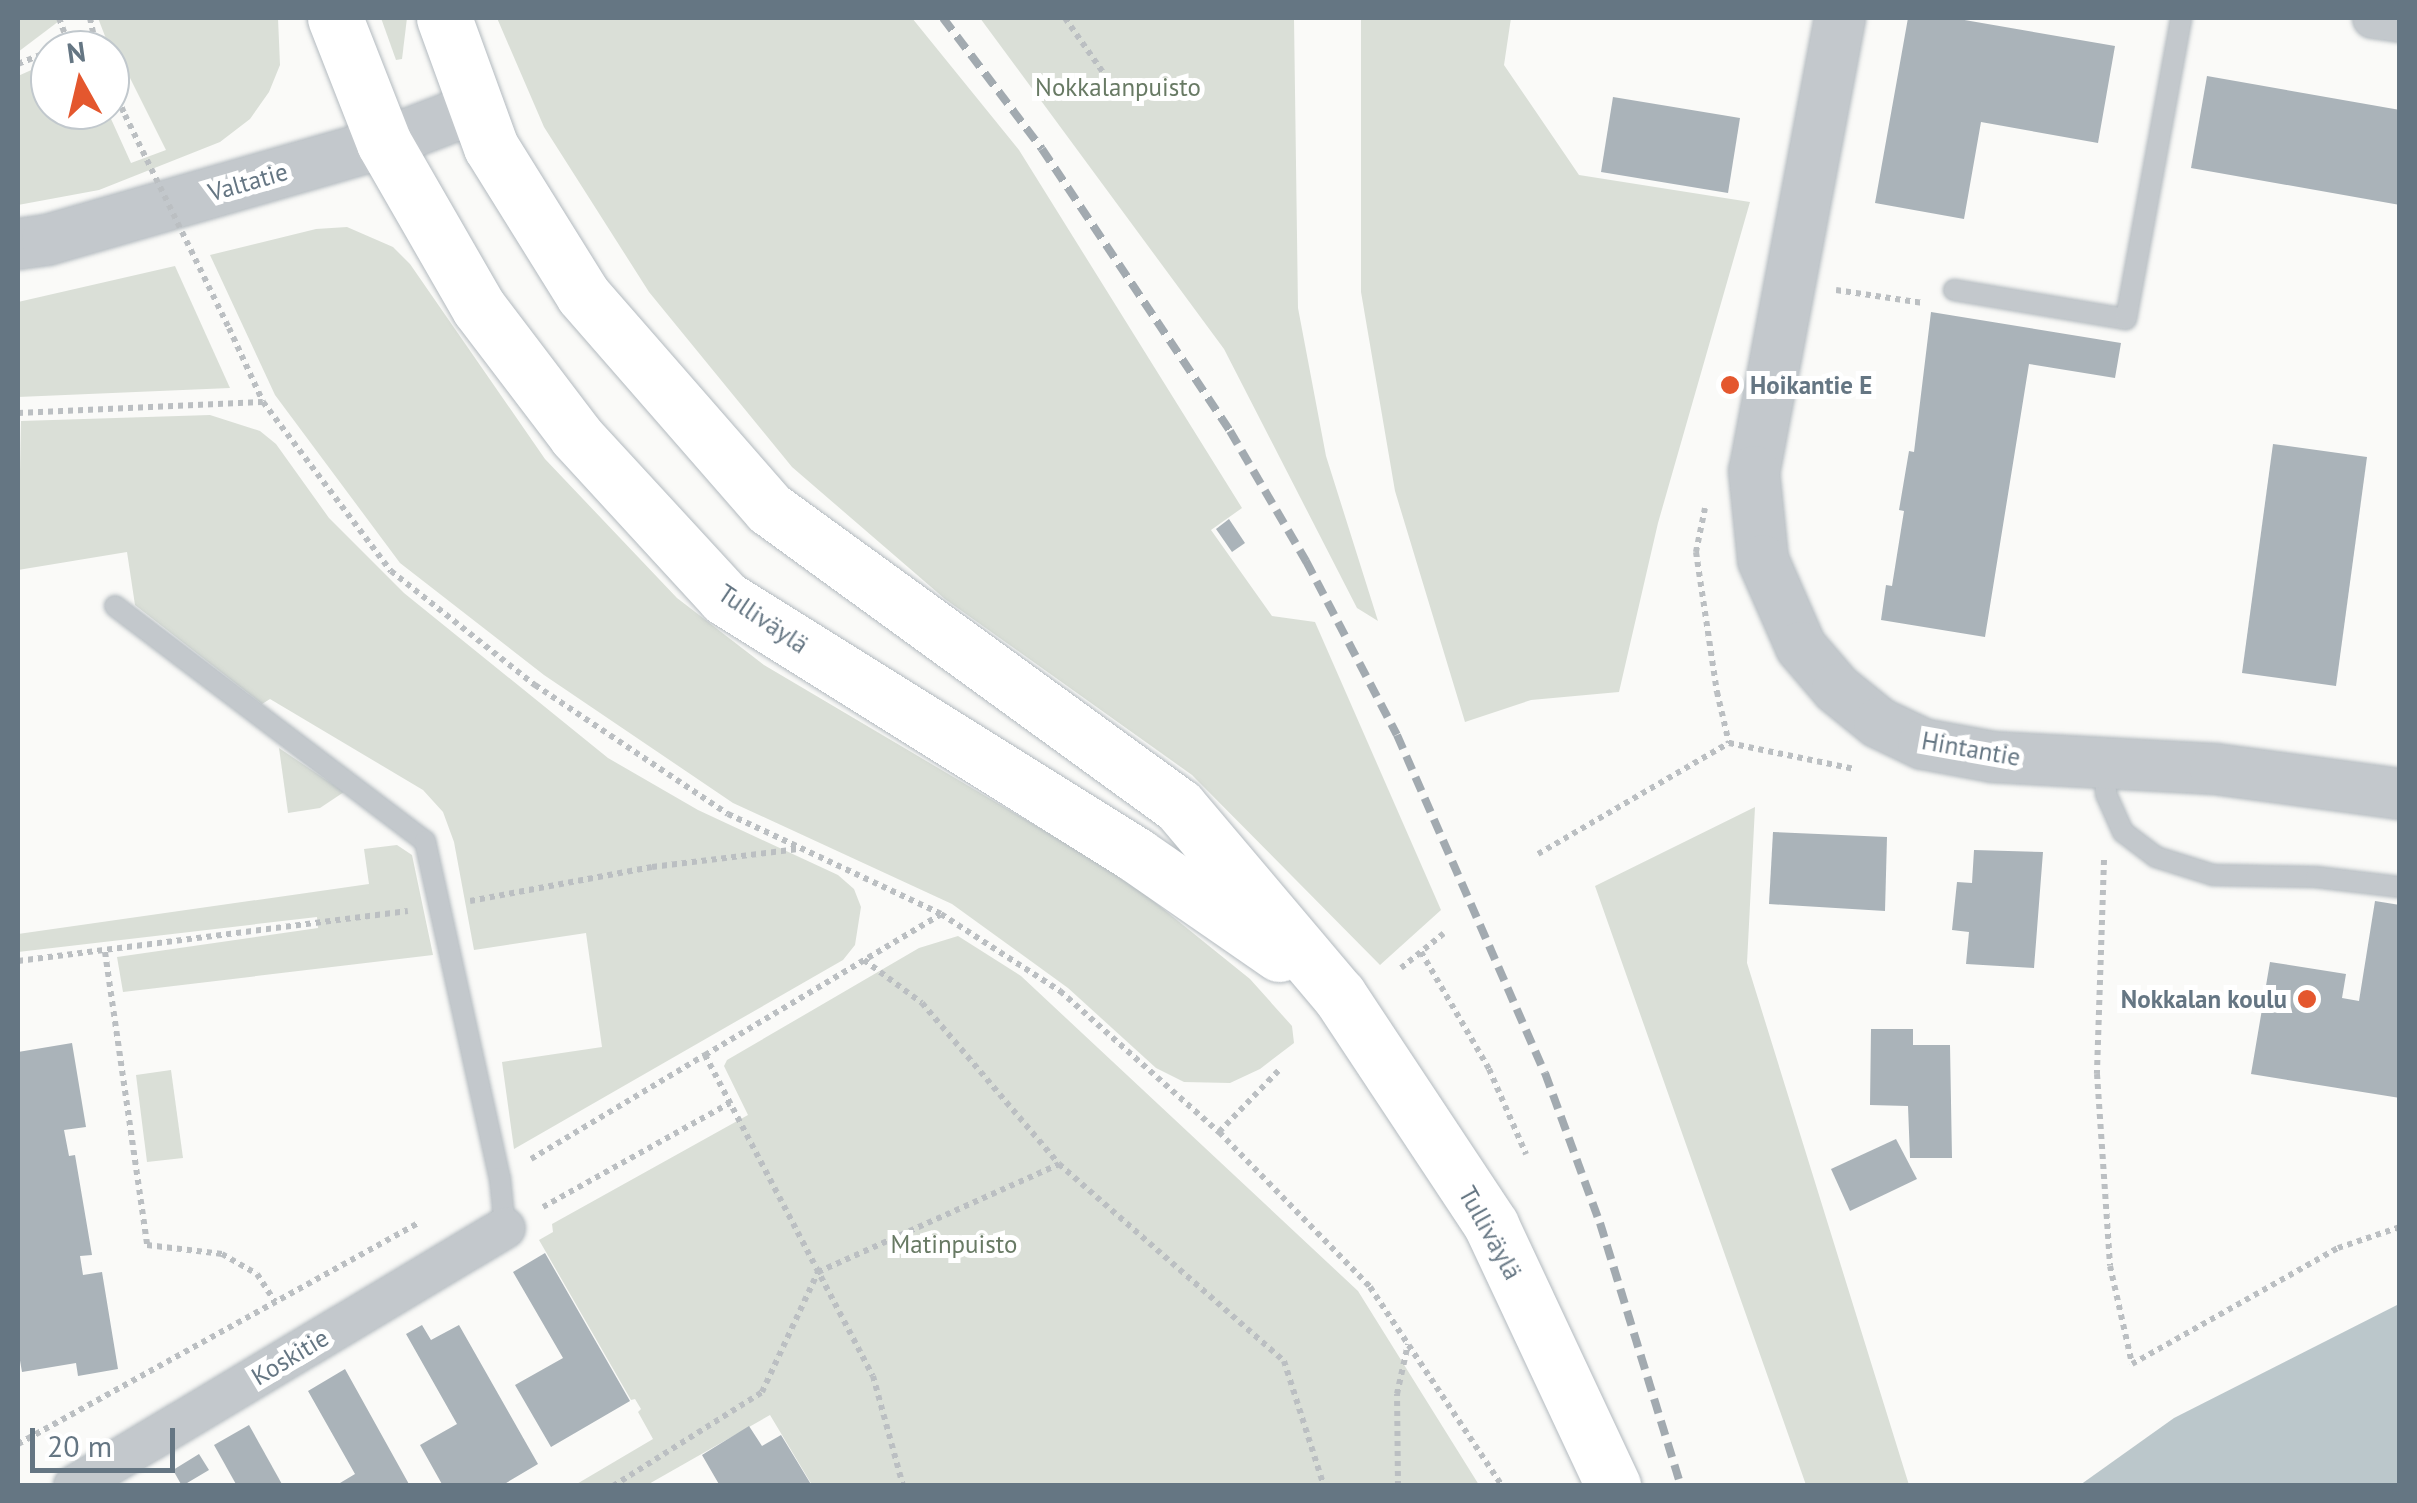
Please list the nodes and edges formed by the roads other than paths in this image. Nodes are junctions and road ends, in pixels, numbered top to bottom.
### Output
1 (335, 18) edge
2 (444, 18) edge
3 (1840, 18) edge
4 (2181, 18) edge
5 (2373, 18) edge
6 (2400, 22) edge
7 (475, 108) junction
8 (384, 143) junction
9 (18, 244) edge
10 (1954, 290) road end
11 (115, 606) dead end
12 (2106, 779) junction
13 (2400, 794) edge
14 (2400, 887) edge
15 (1339, 996) junction
16 (505, 1228) joint
17 (74, 1486) edge
18 (1613, 1486) edge

1 - 8 main road, Tulliväylä
2 - 7 main road, Tulliväylä
3 - 12 street, Hintantie
4 - 10 lane
5 - 6 street
7 - 8 street, Valtatie
7 - 15 main road, Tulliväylä
8 - 9 street, Valtatie
8 - 15 main road, Tulliväylä
11 - 16 lane
12 - 13 street, Hintantie
12 - 14 lane
15 - 18 main road, Tulliväylä
16 - 17 street, Koskitie

